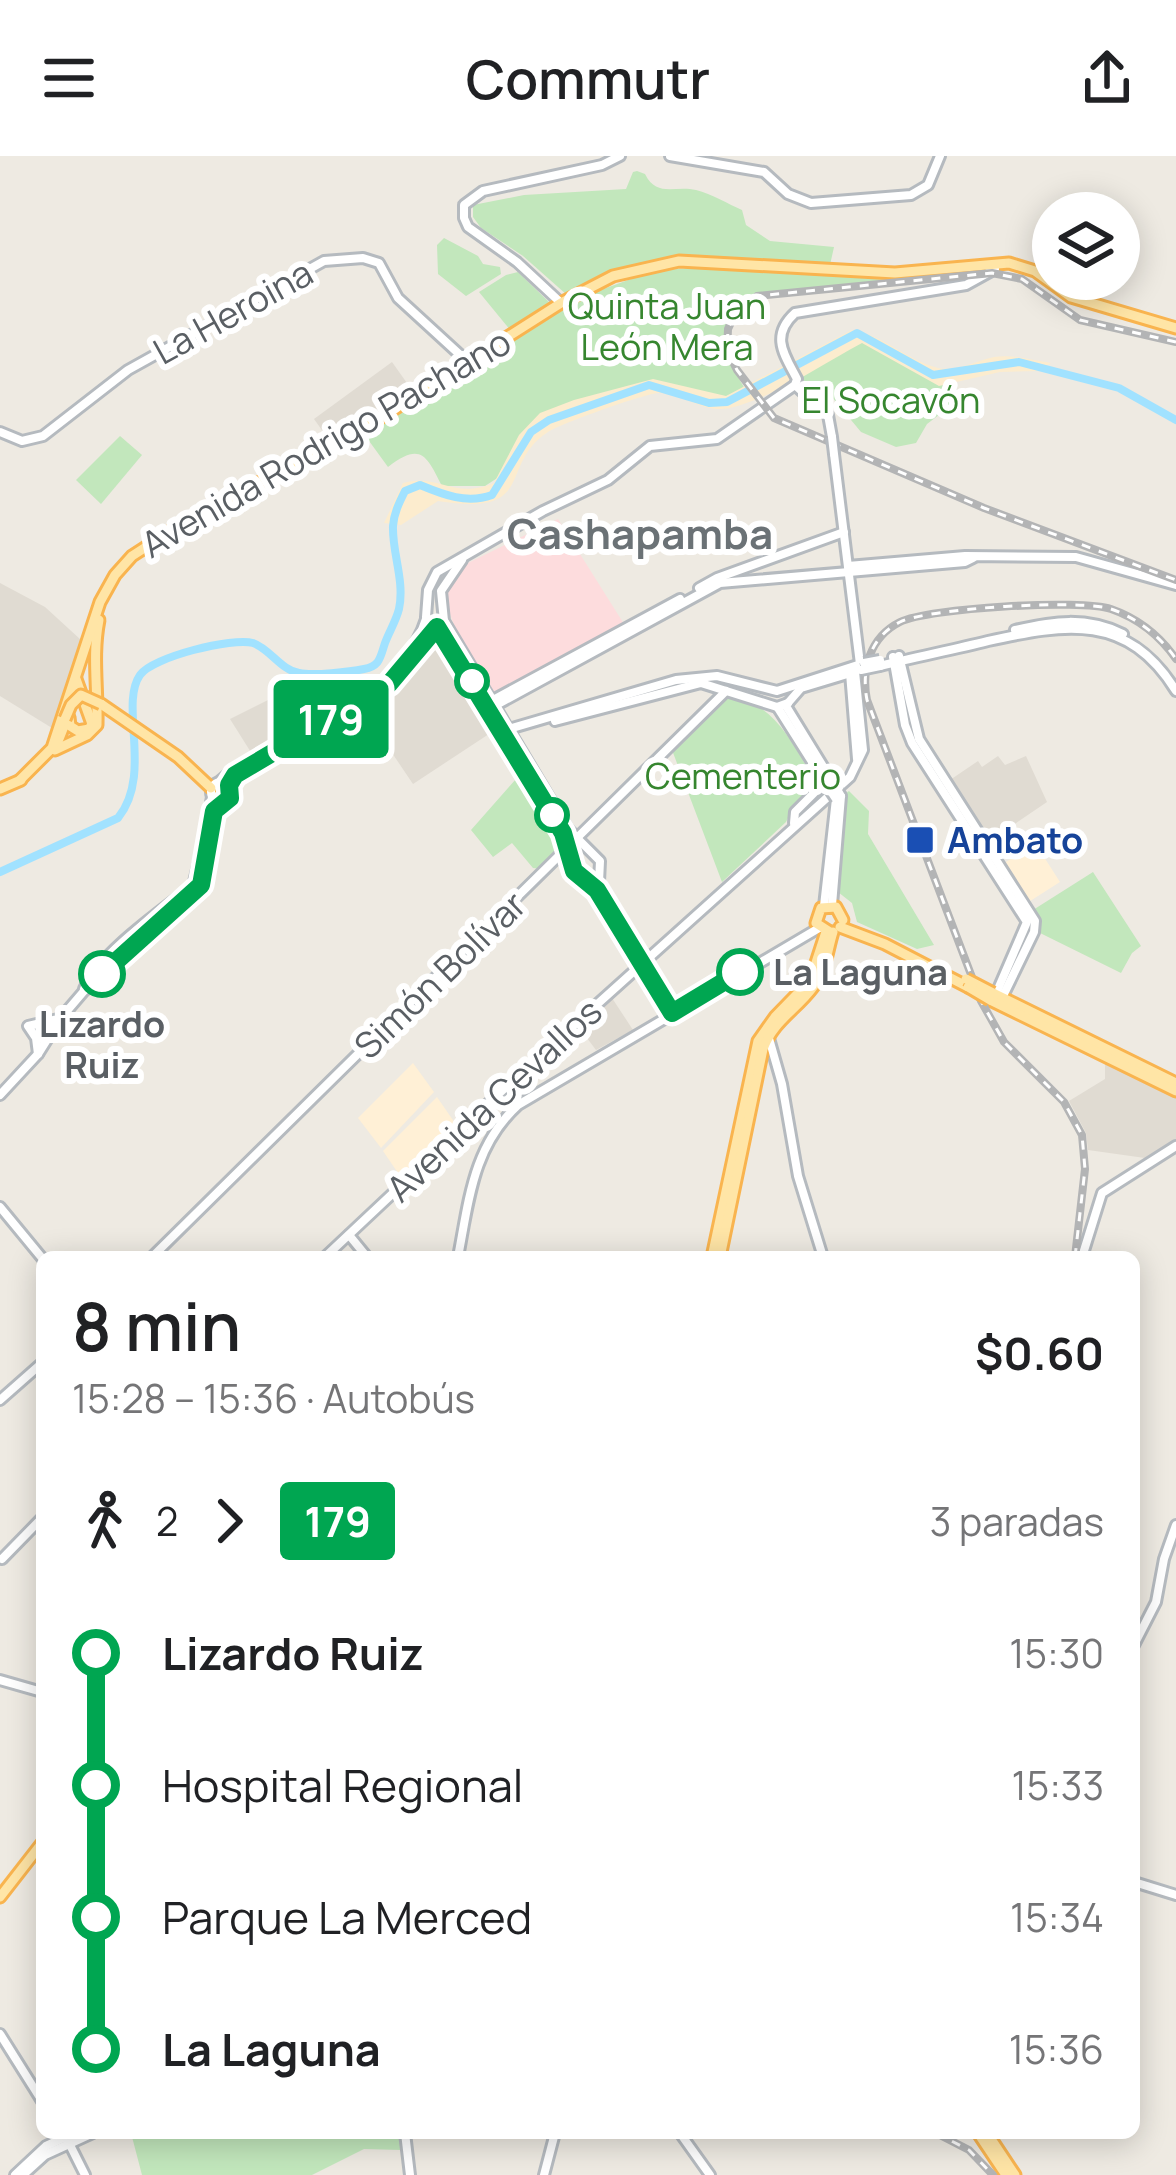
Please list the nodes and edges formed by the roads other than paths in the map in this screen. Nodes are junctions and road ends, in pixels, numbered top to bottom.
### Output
1 (620, 156) edge
2 (670, 156) edge
3 (940, 156) edge
4 (994, 267) junction
5 (562, 304) junction
6 (1176, 330) edge
7 (470, 364) junction
8 (795, 380) junction
9 (0, 432) edge
10 (844, 532) junction
11 (462, 559) junction
12 (848, 568) junction
13 (1176, 586) edge
14 (441, 610) junction
15 (427, 614) junction
16 (438, 625) junction
17 (98, 626) junction
18 (897, 659) junction
19 (858, 668) junction
20 (76, 674) junction
21 (729, 687) junction
22 (1176, 687) edge
23 (779, 690) junction
24 (88, 695) junction
25 (101, 704) junction
26 (491, 705) junction
27 (781, 705) junction
28 (66, 717) junction
29 (509, 731) junction
30 (859, 731) junction
31 (53, 749) junction
32 (828, 781) junction
33 (216, 785) junction
34 (0, 789) edge
35 (222, 802) junction
36 (794, 823) junction
37 (578, 838) junction
38 (567, 850) junction
39 (198, 885) junction
40 (828, 906) junction
41 (826, 927) junction
42 (644, 961) junction
43 (995, 999) junction
44 (674, 1011) junction
45 (60, 1019) junction
46 (767, 1032) junction
47 (38, 1054) junction
48 (1176, 1087) edge
49 (0, 1095) edge
50 (1176, 1146) edge
51 (0, 1207) edge
52 (348, 1233) junction
53 (37, 1251) edge
54 (158, 1251) edge
55 (328, 1251) edge
56 (362, 1251) edge
57 (459, 1251) edge
58 (718, 1251) edge
59 (821, 1251) edge
60 (1084, 1251) edge
61 (36, 1368) edge
62 (0, 1400) edge
63 (1176, 1525) edge
64 (36, 1526) edge
65 (1, 1558) edge
66 (1140, 1634) edge
67 (0, 1680) edge
68 (36, 1690) edge
69 (36, 1852) edge
70 (1140, 1884) edge
71 (1176, 1895) edge
72 (0, 1897) edge
73 (0, 2034) edge
74 (36, 2091) edge
75 (63, 2139) edge
76 (69, 2139) edge
77 (406, 2139) edge
78 (553, 2139) edge
79 (684, 2139) edge
80 (982, 2139) edge
81 (990, 2139) edge
82 (19, 2175) edge
83 (85, 2175) edge
84 (410, 2175) edge
85 (544, 2175) edge
86 (710, 2175) edge
87 (1011, 2175) edge

1 - 5 street
2 - 3 street
4 - 5 main road, Avenida Rodrigo Pachano
4 - 6 main road, Avenida Rodrigo Pachano
4 - 8 street
5 - 7 main road, Avenida Rodrigo Pachano
7 - 9 street, La Heroina
7 - 17 main road, Avenida Rodrigo Pachano
7 - 20 main road, Avenida Rodrigo Pachano
8 - 10 street, Avenida Cevallos, bridge
8 - 11 street
10 - 12 street, Avenida Cevallos
10 - 26 street
11 - 14 street
11 - 15 street
12 - 13 street
12 - 19 street, Avenida Cevallos
12 - 26 street
14 - 15 street
14 - 16 street
15 - 16 street
15 - 33 street
16 - 26 street
16 - 33 street
17 - 24 main road, Avenida Rodrigo Pachano
17 - 31 main road
18 - 19 street, bridge
18 - 22 street
18 - 43 street
19 - 23 street
19 - 27 street
19 - 30 street, Avenida Cevallos
20 - 28 main road
20 - 31 main road, Avenida Rodrigo Pachano
21 - 23 street
21 - 27 street
21 - 29 street
21 - 37 street, Simón Bolívar
23 - 27 street
24 - 25 main road, bridge
24 - 28 main road, bridge
25 - 28 main road, bridge
25 - 33 main road
26 - 29 street
27 - 32 street
28 - 31 main road
29 - 37 street
29 - 38 street
30 - 36 street, Avenida Cevallos
30 - 42 street, Avenida Cevallos
31 - 34 main road, Avenida Rodrigo Pachano
32 - 36 street
32 - 40 street, bridge
33 - 35 street
33 - 35 street
33 - 39 street
35 - 39 street
36 - 42 street, Avenida Cevallos
37 - 38 street, Simón Bolívar
37 - 42 street
38 - 42 street
38 - 54 street, Simón Bolívar
39 - 45 street
40 - 41 main road
40 - 41 main road
41 - 43 main road, bridge
41 - 44 street
41 - 46 main road
42 - 44 street
42 - 52 street, Avenida Cevallos
43 - 48 main road
44 - 57 street
45 - 47 street
45 - 47 street
46 - 58 main road
46 - 59 street
47 - 49 street
50 - 60 street
51 - 53 street
52 - 55 street, Avenida Cevallos
52 - 56 street
61 - 62 street
63 - 66 street
64 - 65 street
67 - 68 street
69 - 72 main road
70 - 71 street
73 - 74 street
75 - 82 street
76 - 83 street
77 - 84 street
78 - 85 street
79 - 86 street
80 - 87 main road
81 - 87 main road

